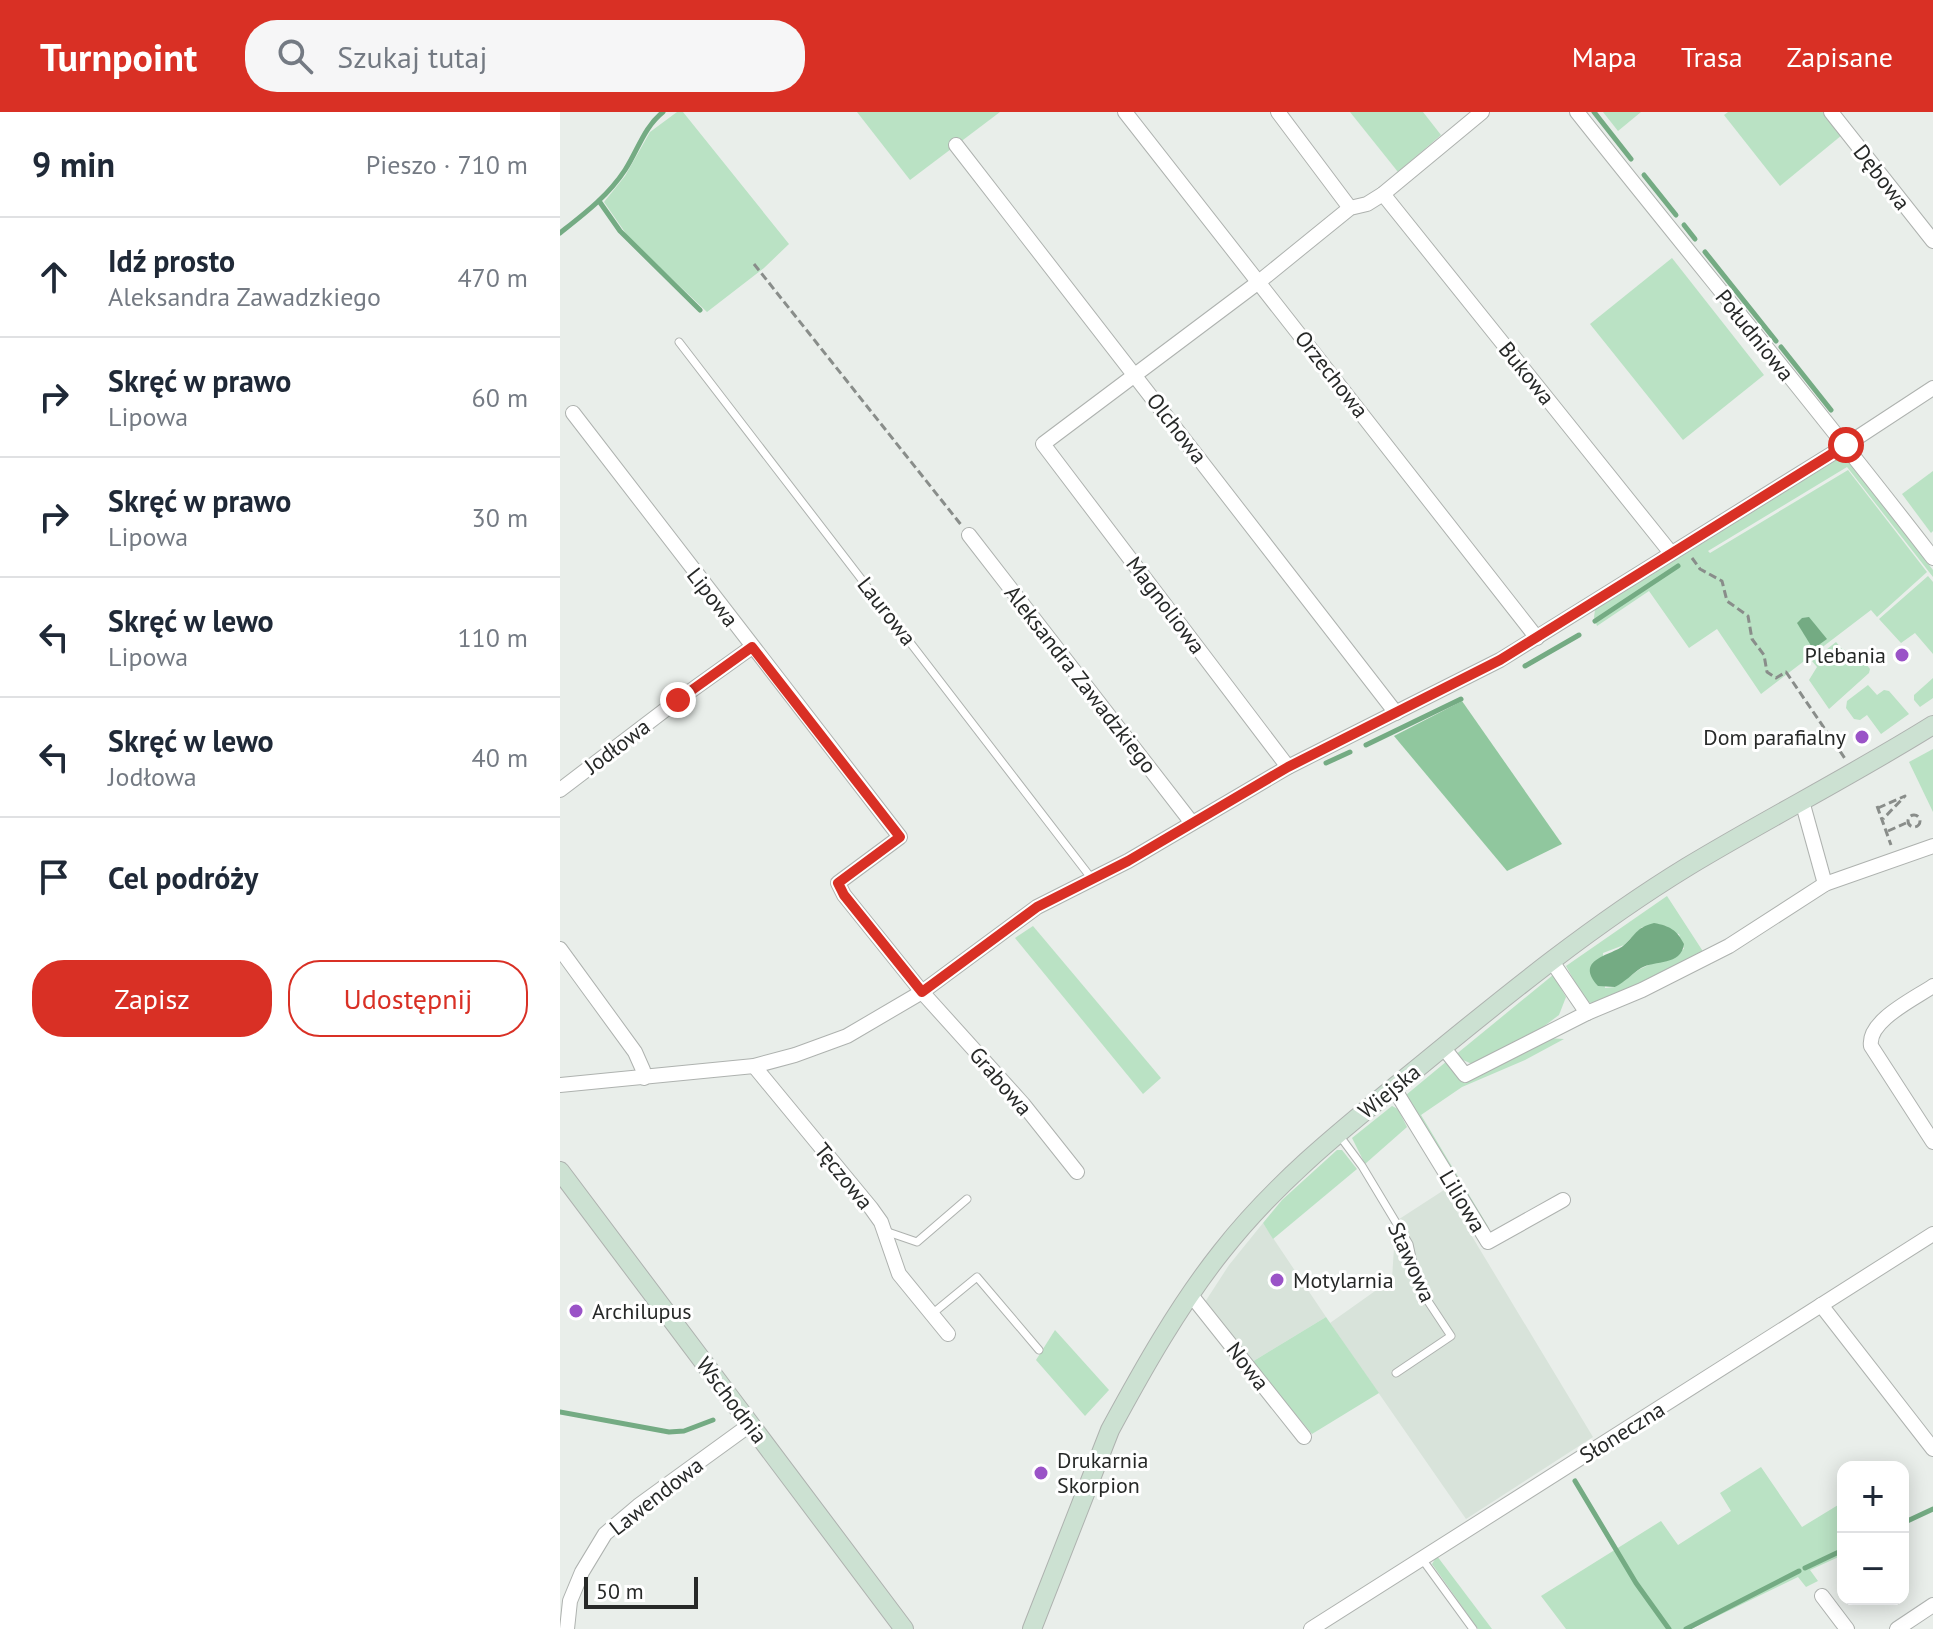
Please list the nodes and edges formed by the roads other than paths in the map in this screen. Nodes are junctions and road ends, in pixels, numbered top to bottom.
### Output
1 (1125, 112) edge
2 (1278, 112) edge
3 (1482, 112) edge
4 (1577, 112) edge
5 (1831, 112) edge
6 (956, 145) dead end
7 (1383, 194) junction
8 (1350, 208) junction
9 (1933, 241) edge
10 (1260, 281) junction
11 (679, 342) dead end
12 (1135, 373) junction
13 (1933, 388) edge
14 (573, 413) dead end
15 (1846, 445) junction
16 (969, 535) road end
17 (1677, 549) junction
18 (1933, 558) edge
19 (1537, 638) junction
20 (752, 647) junction
21 (1396, 713) junction
22 (1933, 725) edge
23 (1288, 767) junction
24 (560, 790) edge
25 (1802, 801) junction
26 (1192, 823) junction
27 (1933, 846) edge
28 (1093, 880) junction
29 (1825, 884) junction
30 (560, 949) edge
31 (1551, 960) junction
32 (1933, 986) edge
33 (922, 992) junction
34 (1587, 1013) junction
35 (1443, 1047) junction
36 (754, 1066) junction
37 (644, 1078) junction
38 (560, 1085) edge
39 (1393, 1087) junction
40 (1337, 1133) junction
41 (1933, 1142) edge
42 (560, 1171) edge
43 (1077, 1172) dead end
44 (967, 1199) dead end
45 (1563, 1200) dead end
46 (883, 1231) junction
47 (1933, 1234) edge
48 (1191, 1295) junction
49 (1821, 1305) junction
50 (932, 1314) junction
51 (948, 1334) dead end
52 (1039, 1350) dead end
53 (1396, 1373) dead end
54 (751, 1424) junction
55 (1304, 1437) dead end
56 (1933, 1449) edge
57 (1422, 1559) junction
58 (1822, 1596) dead end
59 (1933, 1605) edge
60 (566, 1626) edge
61 (904, 1629) edge
62 (1032, 1629) edge
63 (1311, 1629) edge
64 (1473, 1629) edge
65 (1847, 1629) edge
66 (1897, 1629) edge

1 - 10 street, Orzechowa
2 - 8 street
3 - 7 street
4 - 15 street, Południowa
5 - 9 street, Dębowa
6 - 12 street, Olchowa
7 - 8 street
7 - 17 street, Bukowa
8 - 10 street
10 - 12 street
10 - 19 street, Orzechowa
11 - 28 lane, Laurowa
12 - 21 street, Olchowa
12 - 23 street, Magnoliowa
13 - 15 street
14 - 20 street, Lipowa
15 - 17 street
15 - 18 street, Południowa
16 - 26 street, Aleksandra Zawadzkiego
17 - 19 street
19 - 21 street
20 - 24 street, Jodłowa
20 - 33 street, Lipowa
21 - 23 street
22 - 25 street, Wiejska
23 - 26 street
25 - 29 street
25 - 31 street, Wiejska
26 - 28 street
27 - 29 street
28 - 33 street
29 - 34 street
30 - 37 street
31 - 34 street
31 - 35 street, Wiejska
32 - 41 street
33 - 36 street
33 - 43 street, Grabowa
34 - 35 street
35 - 39 street, Wiejska
36 - 37 street
36 - 46 street, Tęczowa
37 - 38 street
39 - 40 street, Wiejska
39 - 45 street, Liliowa
40 - 48 street, Wiejska
40 - 53 lane, Stawowa
42 - 54 street, Wschodnia
44 - 46 lane
46 - 50 street, Tęczowa
47 - 49 street, Słoneczna
48 - 55 street, Nowa
48 - 62 street, Wiejska
49 - 56 street
49 - 57 street, Słoneczna
50 - 51 street, Tęczowa
50 - 52 lane
54 - 60 street, Lawendowa
54 - 61 street, Wschodnia
57 - 63 street, Słoneczna
57 - 64 lane
58 - 65 street
59 - 66 street

